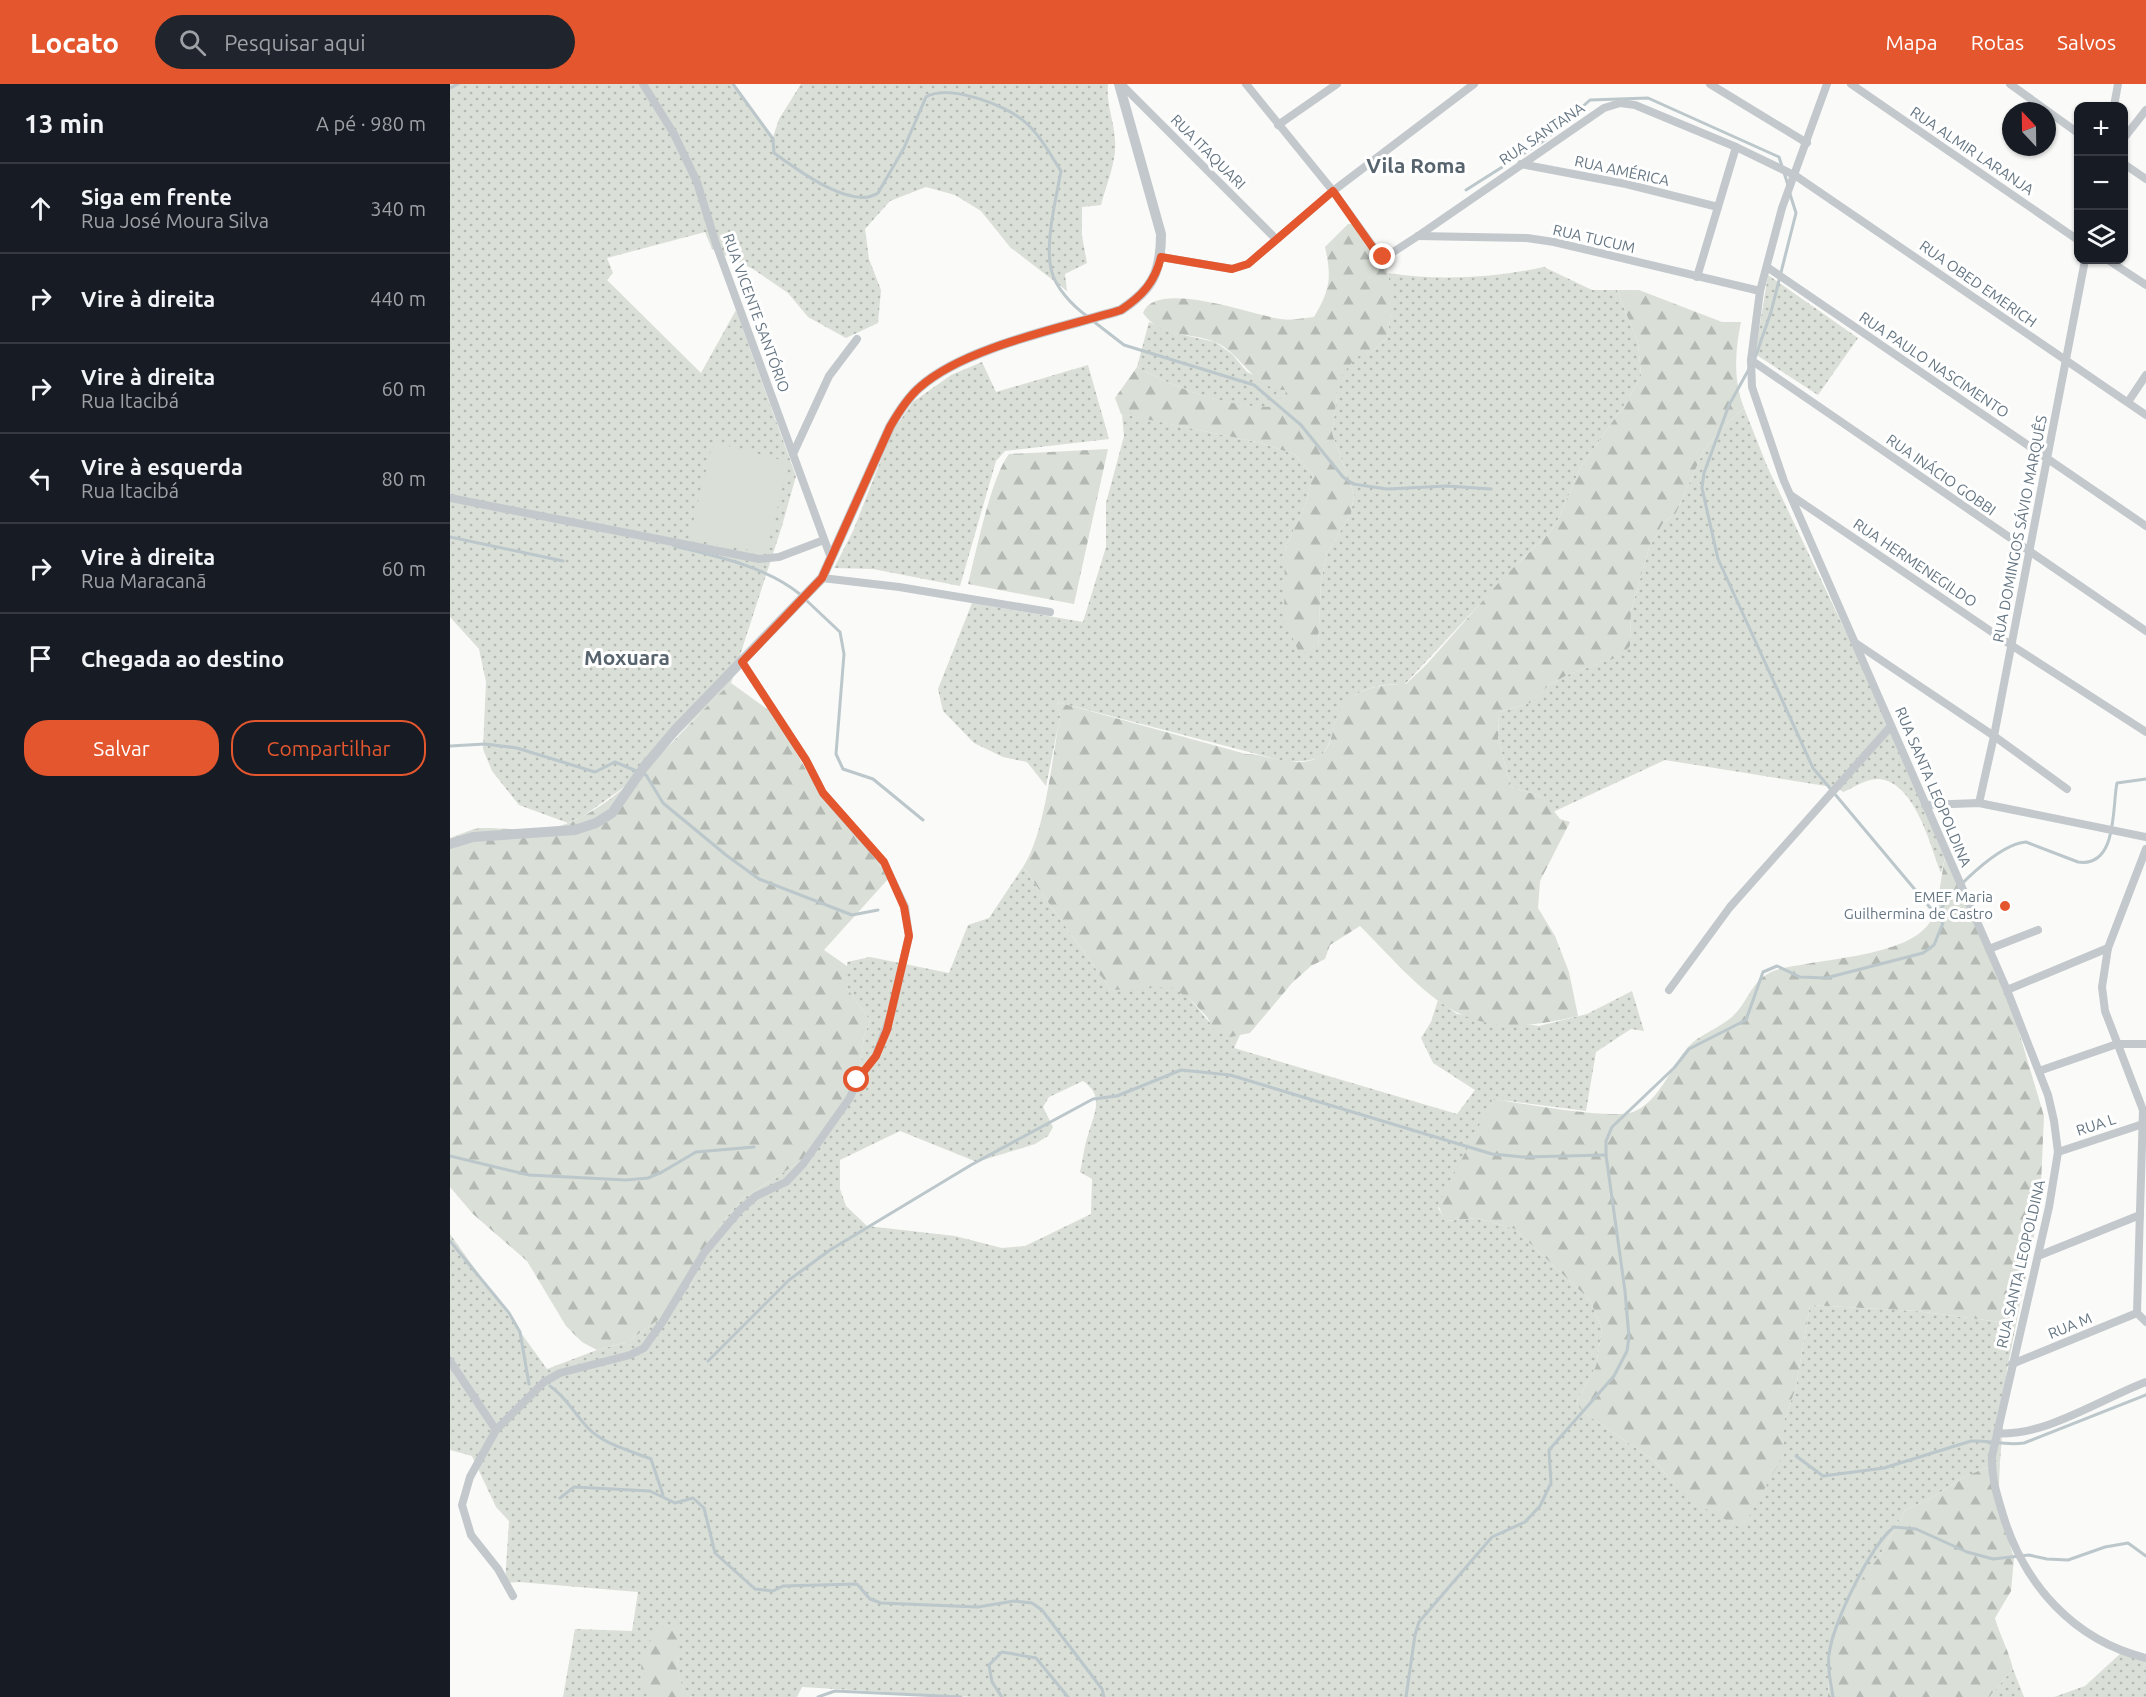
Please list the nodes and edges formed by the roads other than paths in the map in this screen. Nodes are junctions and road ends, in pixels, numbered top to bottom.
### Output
1 (643, 84) edge
2 (1120, 84) edge
3 (1246, 84) edge
4 (1337, 84) edge
5 (1474, 84) edge
6 (1710, 84) edge
7 (1827, 84) edge
8 (1851, 84) edge
9 (2010, 84) edge
10 (2118, 84) edge
11 (2115, 102) edge
12 (2146, 110) edge
13 (1278, 125) junction
14 (2074, 129) edge
15 (2128, 133) edge
16 (1807, 144) junction
17 (1736, 147) junction
18 (1521, 164) junction
19 (2128, 167) edge
20 (1796, 176) junction
21 (2146, 179) edge
22 (1333, 191) junction
23 (1718, 207) junction
24 (1418, 236) junction
25 (2074, 237) edge
26 (1276, 239) junction
27 (1161, 257) junction
28 (2084, 264) edge
29 (2114, 264) edge
30 (1767, 267) junction
31 (1697, 278) junction
32 (2146, 285) edge
33 (1760, 291) junction
34 (857, 339) dead end
35 (1751, 360) junction
36 (2065, 361) junction
37 (2146, 375) edge
38 (2128, 402) junction
39 (2146, 415) edge
40 (793, 454) junction
41 (2046, 458) junction
42 (1790, 495) junction
43 (450, 498) edge
44 (2146, 526) edge
45 (824, 540) junction
46 (2029, 553) junction
47 (831, 558) junction
48 (822, 578) junction
49 (1050, 612) dead end
50 (2146, 631) edge
51 (1856, 643) junction
52 (2011, 645) junction
53 (742, 662) junction
54 (1892, 726) junction
55 (2146, 732) edge
56 (1994, 736) junction
57 (2067, 789) dead end
58 (1979, 803) junction
59 (1925, 805) junction
60 (2146, 837) edge
61 (450, 844) edge
62 (2146, 849) edge
63 (2038, 930) dead end
64 (2108, 948) junction
65 (1989, 949) junction
66 (1669, 990) dead end
67 (2007, 990) junction
68 (2117, 1044) junction
69 (2146, 1044) edge
70 (2039, 1071) junction
71 (2143, 1124) junction
72 (2058, 1152) junction
73 (2140, 1215) junction
74 (2038, 1256) junction
75 (2137, 1313) junction
76 (2146, 1322) edge
77 (450, 1361) edge
78 (2012, 1364) junction
79 (2146, 1382) edge
80 (496, 1430) junction
81 (1997, 1433) junction
82 (513, 1596) dead end
83 (2146, 1658) edge

1 - 40 street, RUA VICENTE SANTÓRIO
2 - 26 street, RUA ITAQUARI
2 - 27 street
3 - 13 street
4 - 13 street
5 - 22 street
6 - 16 street
7 - 16 street, RUA SANTA LEOPOLDINA
8 - 25 street, RUA ALMIR LARANJA
9 - 14 street
10 - 11 street
12 - 15 street
13 - 22 street
16 - 20 street, RUA SANTA LEOPOLDINA
17 - 18 street, RUA SANTANA
17 - 20 street, RUA SANTANA
17 - 23 street
18 - 23 street, RUA AMÉRICA
18 - 24 street, RUA SANTANA
19 - 21 street
20 - 30 street, RUA SANTA LEOPOLDINA
20 - 36 street, RUA OBED EMERICH
22 - 24 street, RUA SANTANA
22 - 26 street
23 - 31 street
24 - 31 street, RUA TUCUM
26 - 27 street
27 - 47 street
28 - 36 street, RUA DOMINGOS SÁVIO MARQUÊS
29 - 32 street
30 - 33 street, RUA SANTA LEOPOLDINA
30 - 41 street, RUA PAULO NASCIMENTO
31 - 33 street, RUA TUCUM
33 - 35 street, RUA SANTA LEOPOLDINA
34 - 40 street
35 - 42 street, RUA SANTA LEOPOLDINA
35 - 46 street, RUA INÁCIO GOBBI
36 - 38 street, RUA OBED EMERICH
36 - 41 street, RUA DOMINGOS SÁVIO MARQUÊS
37 - 38 street
38 - 39 street, RUA OBED EMERICH
40 - 45 street, RUA VICENTE SANTÓRIO
41 - 44 street, RUA PAULO NASCIMENTO
41 - 46 street, RUA DOMINGOS SÁVIO MARQUÊS
42 - 51 street, RUA SANTA LEOPOLDINA
42 - 52 street, RUA HERMENEGILDO
43 - 45 street
45 - 47 street, RUA VICENTE SANTÓRIO
46 - 50 street, RUA INÁCIO GOBBI
46 - 52 street, RUA DOMINGOS SÁVIO MARQUÊS
47 - 48 street
48 - 49 street
48 - 53 street
51 - 54 street, RUA SANTA LEOPOLDINA
51 - 56 street
52 - 55 street, RUA HERMENEGILDO
52 - 56 street, RUA DOMINGOS SÁVIO MARQUÊS
53 - 61 street
53 - 80 street
54 - 59 street, RUA SANTA LEOPOLDINA
54 - 66 street
56 - 57 street
56 - 58 street, RUA DOMINGOS SÁVIO MARQUÊS
58 - 59 street
58 - 60 street
59 - 65 street, RUA SANTA LEOPOLDINA
62 - 64 street
63 - 65 street
64 - 67 street
64 - 68 street
65 - 67 street, RUA SANTA LEOPOLDINA
67 - 70 street, RUA SANTA LEOPOLDINA
68 - 69 street
68 - 70 street
68 - 71 street
70 - 72 street, RUA SANTA LEOPOLDINA
71 - 72 street, RUA L
71 - 73 street
72 - 74 street, RUA SANTA LEOPOLDINA
73 - 74 street
73 - 75 street
74 - 78 street, RUA SANTA LEOPOLDINA
75 - 76 street
75 - 78 street, RUA M
77 - 80 street
78 - 81 street, RUA SANTA LEOPOLDINA
79 - 81 street
80 - 82 street
81 - 83 street, RUA SANTA LEOPOLDINA

